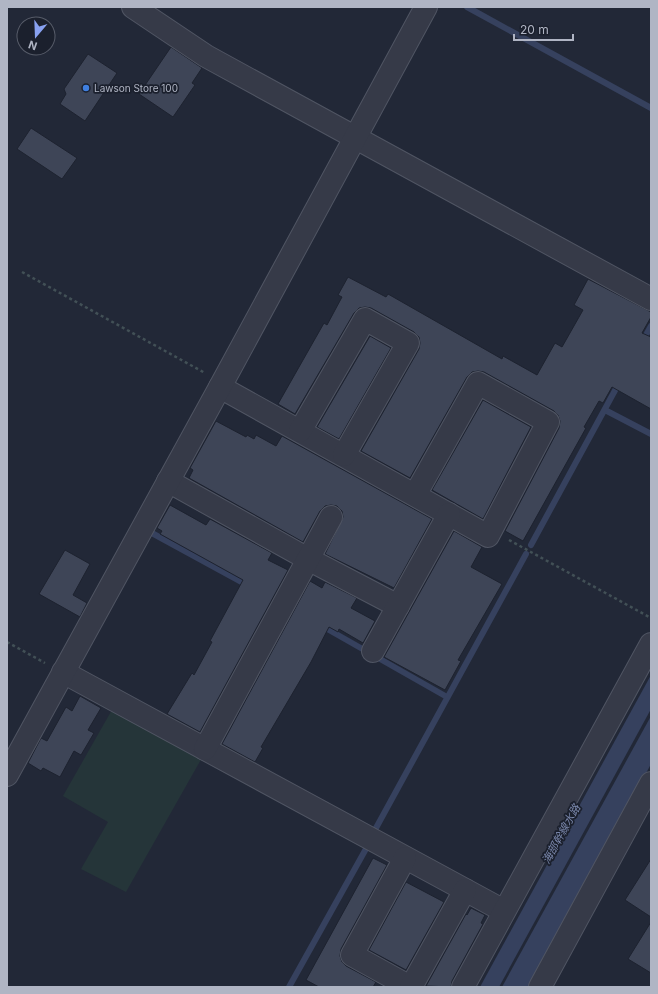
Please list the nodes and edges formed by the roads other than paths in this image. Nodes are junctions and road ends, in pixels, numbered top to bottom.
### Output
1 (133, 7) edge
2 (426, 7) edge
3 (355, 137) junction
4 (651, 299) edge
5 (220, 387) junction
6 (300, 431) junction
7 (344, 455) junction
8 (168, 481) junction
9 (415, 495) junction
10 (449, 514) junction
11 (331, 517) dead end
12 (308, 559) junction
13 (398, 606) junction
14 (651, 644) edge
15 (373, 651) dead end
16 (63, 672) junction
17 (206, 749) junction
18 (7, 775) edge
19 (651, 783) edge
20 (405, 858) junction
21 (465, 890) junction
22 (504, 911) junction
23 (411, 987) edge
24 (463, 987) edge
25 (540, 987) edge

1 - 3 street
2 - 3 street
3 - 4 street
3 - 5 street
5 - 6 street
5 - 8 street
6 - 7 street
6 - 7 street
7 - 9 street
8 - 12 street
8 - 16 street
9 - 10 street
9 - 10 street
10 - 13 street
11 - 12 street
12 - 13 street
12 - 17 street
13 - 15 street
14 - 22 street
16 - 17 street
16 - 18 street
17 - 20 street
19 - 25 street
20 - 21 street
20 - 23 street
21 - 22 street
21 - 23 street
22 - 24 street

